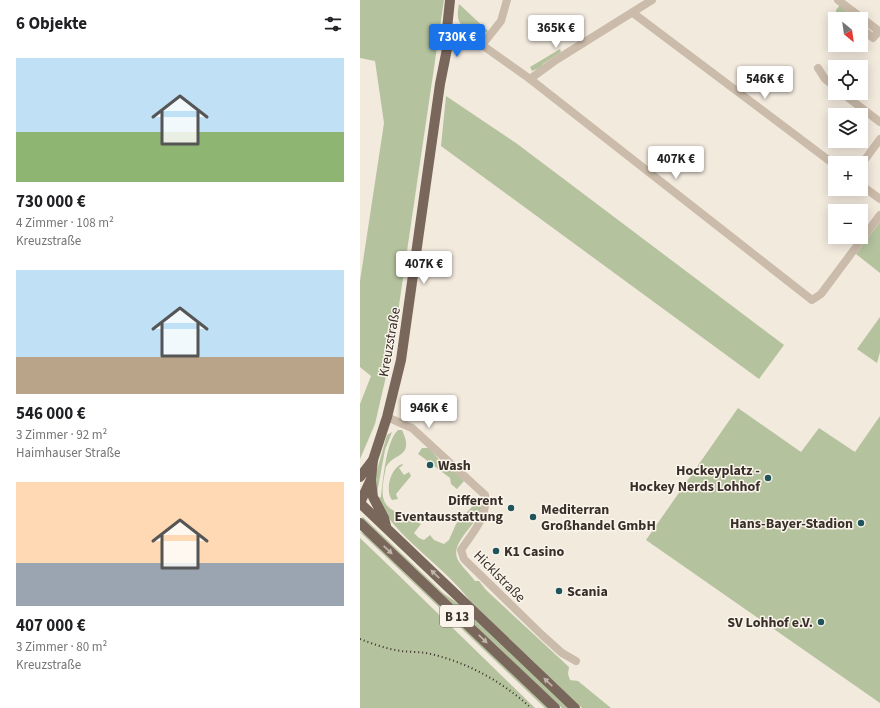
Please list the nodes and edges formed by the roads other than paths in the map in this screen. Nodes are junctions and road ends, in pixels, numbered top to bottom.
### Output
1 (450, 0) edge
2 (507, 0) edge
3 (652, 0) edge
4 (838, 0) edge
5 (850, 12) edge
6 (634, 13) junction
7 (868, 25) edge
8 (447, 29) junction
9 (868, 34) edge
10 (482, 45) junction
11 (818, 68) dead end
12 (530, 79) junction
13 (828, 81) edge
14 (851, 100) edge
15 (880, 122) edge
16 (880, 139) edge
17 (868, 156) edge
18 (828, 160) edge
19 (868, 190) edge
20 (880, 199) edge
21 (880, 215) edge
22 (387, 417) junction
23 (373, 460) junction
24 (360, 477) edge
25 (371, 479) junction
26 (360, 503) edge
27 (360, 523) edge
28 (386, 528) junction
29 (576, 661) dead end
30 (555, 708) edge
31 (575, 708) edge

1 - 8 main road, Kreuzstraße
2 - 10 street
3 - 6 street
4 - 5 street
6 - 12 street
6 - 18 street
7 - 9 street
8 - 10 street
8 - 22 main road, Kreuzstraße
10 - 12 street
11 - 13 street
12 - 21 street
14 - 15 street
16 - 17 street
19 - 20 street
22 - 23 main road, Kreuzstraße
22 - 29 street, Hicklstraße
23 - 24 main road, Kreuzstraße
23 - 25 main road, Kreuzstraße
25 - 26 main road, Kreuzstraße
25 - 28 main road, Kreuzstraße
26 - 28 main road, B 13
27 -> 30 main road, B 13
31 -> 28 main road, B 13

